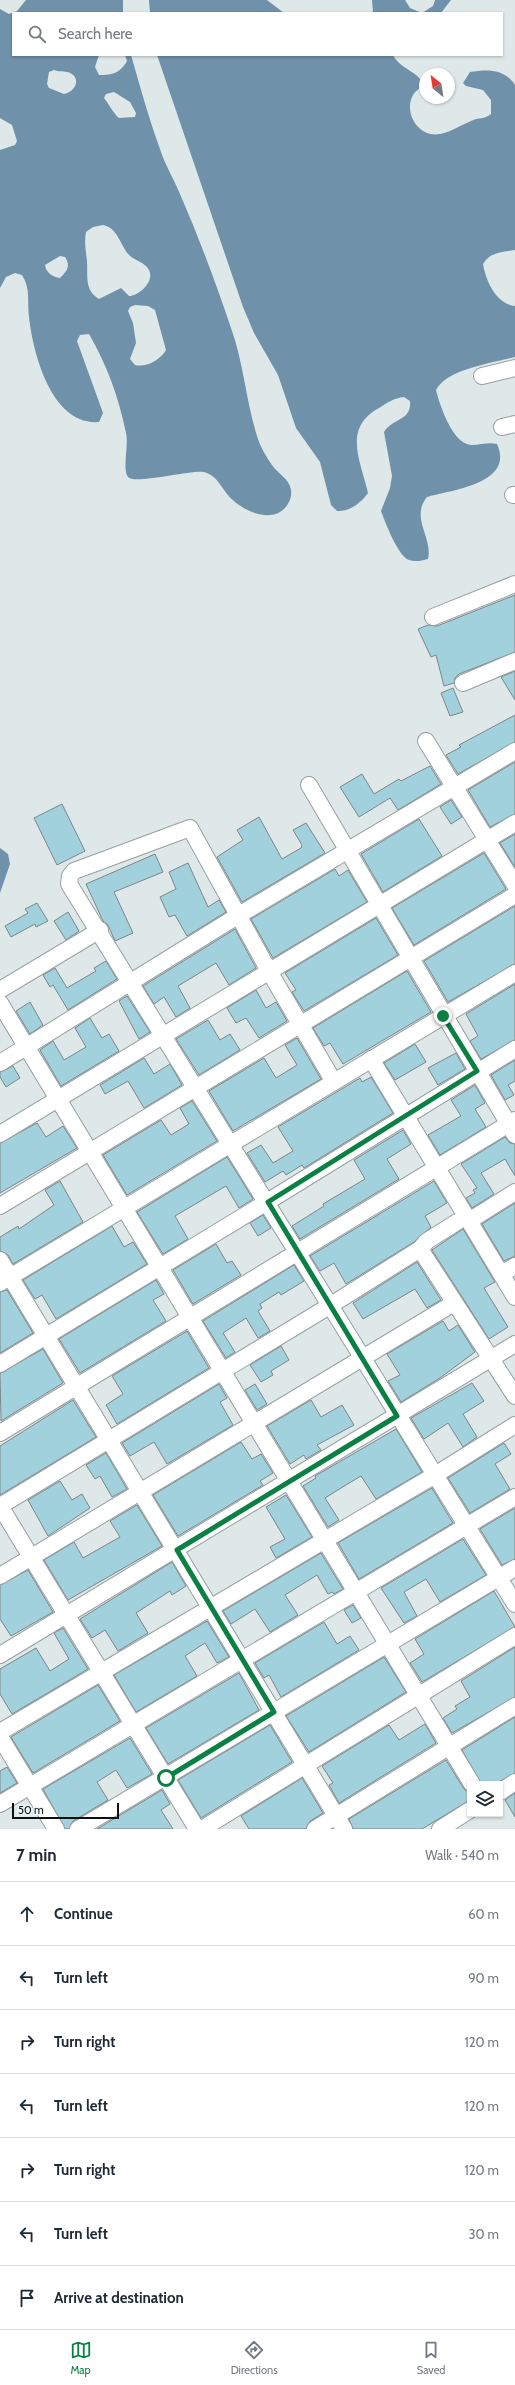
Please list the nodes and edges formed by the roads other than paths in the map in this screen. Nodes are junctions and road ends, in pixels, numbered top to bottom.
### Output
1 (515, 368) edge
2 (482, 376) dead end
3 (515, 584) edge
4 (433, 617) dead end
5 (515, 661) edge
6 (463, 683) dead end
7 (426, 740) dead end
8 (515, 751) edge
9 (310, 785) dead end
10 (455, 786) junction
11 (515, 823) edge
12 (488, 840) junction
13 (347, 850) junction
14 (515, 885) edge
15 (515, 895) edge
16 (379, 905) junction
17 (239, 915) junction
18 (100, 930) junction
19 (410, 958) junction
20 (269, 971) junction
21 (515, 973) edge
22 (132, 983) junction
23 (0, 990) edge
24 (0, 1003) edge
25 (443, 1016) junction
26 (300, 1023) junction
27 (165, 1036) junction
28 (26, 1048) junction
29 (515, 1049) edge
30 (371, 1060) junction
31 (0, 1063) edge
32 (477, 1071) junction
33 (334, 1082) junction
34 (197, 1087) junction
35 (57, 1100) junction
36 (405, 1116) junction
37 (513, 1127) edge
38 (0, 1134) edge
39 (232, 1145) junction
40 (89, 1153) junction
41 (437, 1168) junction
42 (515, 1192) edge
43 (268, 1202) junction
44 (0, 1206) edge
45 (123, 1209) junction
46 (463, 1221) junction
47 (420, 1249) junction
48 (298, 1252) junction
49 (0, 1260) edge
50 (515, 1266) edge
51 (158, 1267) junction
52 (501, 1274) junction
53 (5, 1280) edge
54 (515, 1297) edge
55 (454, 1303) junction
56 (331, 1305) junction
57 (189, 1318) junction
58 (46, 1336) junction
59 (515, 1344) edge
60 (362, 1359) junction
61 (490, 1360) junction
62 (0, 1364) edge
63 (221, 1371) junction
64 (77, 1386) junction
65 (515, 1396) edge
66 (397, 1416) junction
67 (253, 1424) junction
68 (515, 1425) edge
69 (0, 1433) edge
70 (109, 1440) junction
71 (435, 1475) junction
72 (289, 1482) junction
73 (141, 1492) junction
74 (515, 1497) edge
75 (0, 1506) edge
76 (467, 1527) junction
77 (324, 1540) junction
78 (177, 1550) junction
79 (31, 1558) junction
80 (515, 1568) edge
81 (0, 1576) edge
82 (499, 1578) junction
83 (355, 1592) junction
84 (515, 1604) edge
85 (211, 1608) junction
86 (67, 1616) junction
87 (515, 1636) edge
88 (387, 1644) junction
89 (0, 1655) edge
90 (243, 1660) junction
91 (102, 1673) junction
92 (418, 1695) junction
93 (515, 1706) edge
94 (274, 1712) junction
95 (134, 1726) junction
96 (0, 1732) edge
97 (0, 1737) edge
98 (449, 1747) junction
99 (305, 1764) junction
100 (166, 1778) junction
101 (470, 1781) edge
102 (515, 1782) edge
103 (29, 1786) junction
104 (503, 1790) edge
105 (0, 1804) edge
106 (467, 1812) edge
107 (340, 1822) edge
108 (56, 1829) edge
109 (78, 1829) edge
110 (197, 1829) edge
111 (202, 1829) edge
112 (315, 1829) edge
113 (440, 1829) edge

1 - 2 street
3 - 4 street
5 - 6 street
7 - 10 street
8 - 10 street
9 - 13 street
10 - 12 street
10 - 13 street
11 - 12 street
12 - 14 street
12 - 16 street
13 - 16 street
13 - 17 street
15 - 19 street
16 - 19 street
16 - 20 street
17 - 18 street
17 - 20 street
17 - 22 street
18 - 22 street
18 - 23 street
19 - 25 street
19 - 26 street
20 - 26 street
20 - 27 street
21 - 25 street
22 - 27 street
22 - 28 street
24 - 28 street
25 - 30 street
25 - 32 street
26 - 33 street
26 - 34 street
27 - 34 street
27 - 35 street
28 - 31 street
28 - 35 street
29 - 32 street
30 - 33 street
30 - 36 street
32 - 36 street
32 - 37 street
33 - 39 street
34 - 39 street
34 - 40 street
35 - 38 street
35 - 40 street
36 - 41 street
36 - 43 street
37 - 41 street
39 - 43 street
39 - 45 street
40 - 44 street
40 - 45 street
41 - 46 street
41 - 48 street
42 - 46 street
43 - 48 street
43 - 51 street
45 - 51 street
45 - 53 street
46 - 47 street
46 - 52 street
47 - 55 street
47 - 56 street
48 - 56 street
48 - 57 street
49 - 53 street
50 - 52 street
51 - 57 street
51 - 58 street
52 - 54 street
53 - 58 street
55 - 60 street
55 - 61 street
56 - 60 street
56 - 63 street
57 - 63 street
57 - 64 street
58 - 62 street
58 - 64 street
59 - 61 street
60 - 66 street
60 - 67 street
61 - 65 street
61 - 66 street
63 - 67 street
63 - 70 street
64 - 69 street
64 - 70 street
66 - 71 street
66 - 72 street
67 - 72 street
67 - 73 street
68 - 71 street
70 - 73 street
70 - 75 street
71 - 76 street
71 - 77 street
72 - 77 street
72 - 78 street
73 - 78 street
73 - 79 street
74 - 76 street
75 - 79 street
76 - 82 street
76 - 83 street
77 - 83 street
77 - 85 street
78 - 85 street
78 - 86 street
79 - 81 street
79 - 86 street
80 - 82 street
82 - 84 street
82 - 88 street
83 - 88 street
83 - 90 street
85 - 90 street
85 - 91 street
86 - 89 street
86 - 91 street
87 - 92 street
88 - 92 street
88 - 94 street
90 - 94 street
90 - 95 street
91 - 95 street
91 - 96 street
92 - 98 street
92 - 99 street
93 - 98 street
94 - 99 street
94 - 100 street
95 - 100 street
95 - 103 street
97 - 103 street
98 - 101 street
98 - 107 street
99 - 107 street
99 - 111 street
100 - 109 street
100 - 110 street
102 - 104 street
103 - 105 street
103 - 108 street
106 - 113 street
107 - 112 street

